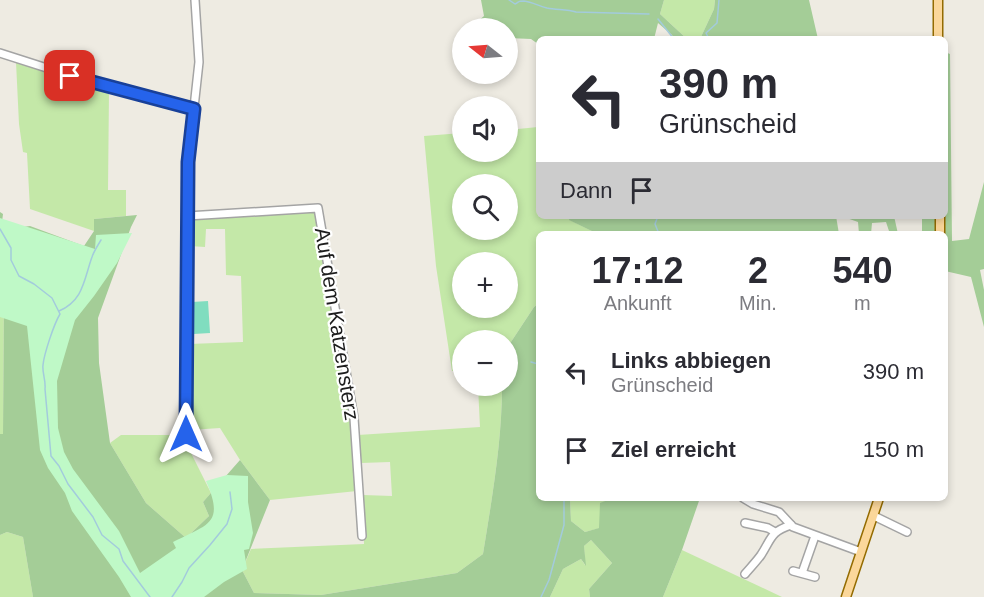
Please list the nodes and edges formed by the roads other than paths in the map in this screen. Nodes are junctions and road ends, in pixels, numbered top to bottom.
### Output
1 (195, 0) edge
2 (938, 0) edge
3 (938, 36) edge
4 (0, 53) edge
5 (194, 109) junction
6 (187, 216) junction
7 (186, 434) dead end
8 (748, 501) edge
9 (878, 501) edge
10 (874, 516) junction
11 (745, 523) dead end
12 (791, 525) junction
13 (775, 532) junction
14 (907, 532) dead end
15 (362, 536) dead end
16 (815, 536) junction
17 (861, 552) junction
18 (793, 571) dead end
19 (802, 573) junction
20 (745, 574) dead end
21 (815, 577) dead end
22 (846, 597) edge

1 - 5 street
2 - 3 main road
4 - 5 street
5 - 6 street
6 - 7 street
6 - 15 street, Auf dem Katzensterz
8 - 12 street
9 - 10 main road
10 - 14 street
10 - 17 main road
11 - 13 street
12 - 13 street
12 - 16 street
13 - 20 street
16 - 17 street
16 - 19 street
17 - 22 main road
18 - 19 street
19 - 21 street

